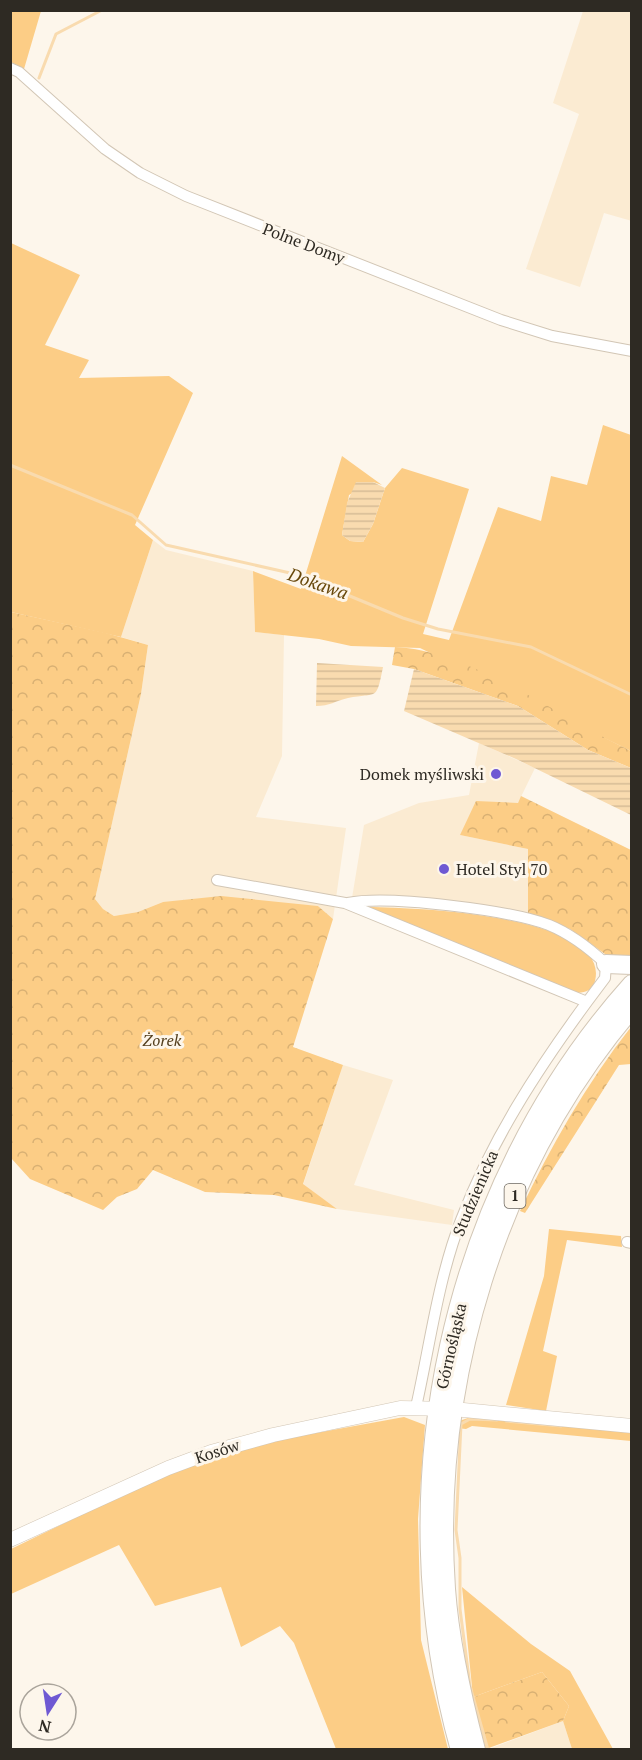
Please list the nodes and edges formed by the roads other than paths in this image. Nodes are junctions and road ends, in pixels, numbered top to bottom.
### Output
1 (10, 68) edge
2 (632, 351) edge
3 (217, 880) dead end
4 (345, 903) junction
5 (606, 964) junction
6 (632, 965) edge
7 (632, 984) edge
8 (587, 1002) junction
9 (632, 1008) edge
10 (416, 1407) junction
11 (445, 1408) junction
12 (632, 1426) edge
13 (10, 1540) edge
14 (460, 1749) edge
15 (476, 1749) edge

1 - 2 street, Polne Domy
3 - 4 street
4 - 5 street
4 - 8 street
5 - 6 main road
5 - 8 street, Studzienicka
7 - 11 main road, Górnośląska / 1
8 - 10 street, Studzienicka
9 - 11 main road, Górnośląska / 1
10 - 11 street, Kosów
10 - 13 street, Kosów
11 - 12 street
11 - 14 main road, Górnośląska / 1
11 - 15 main road, Górnośląska / 1

